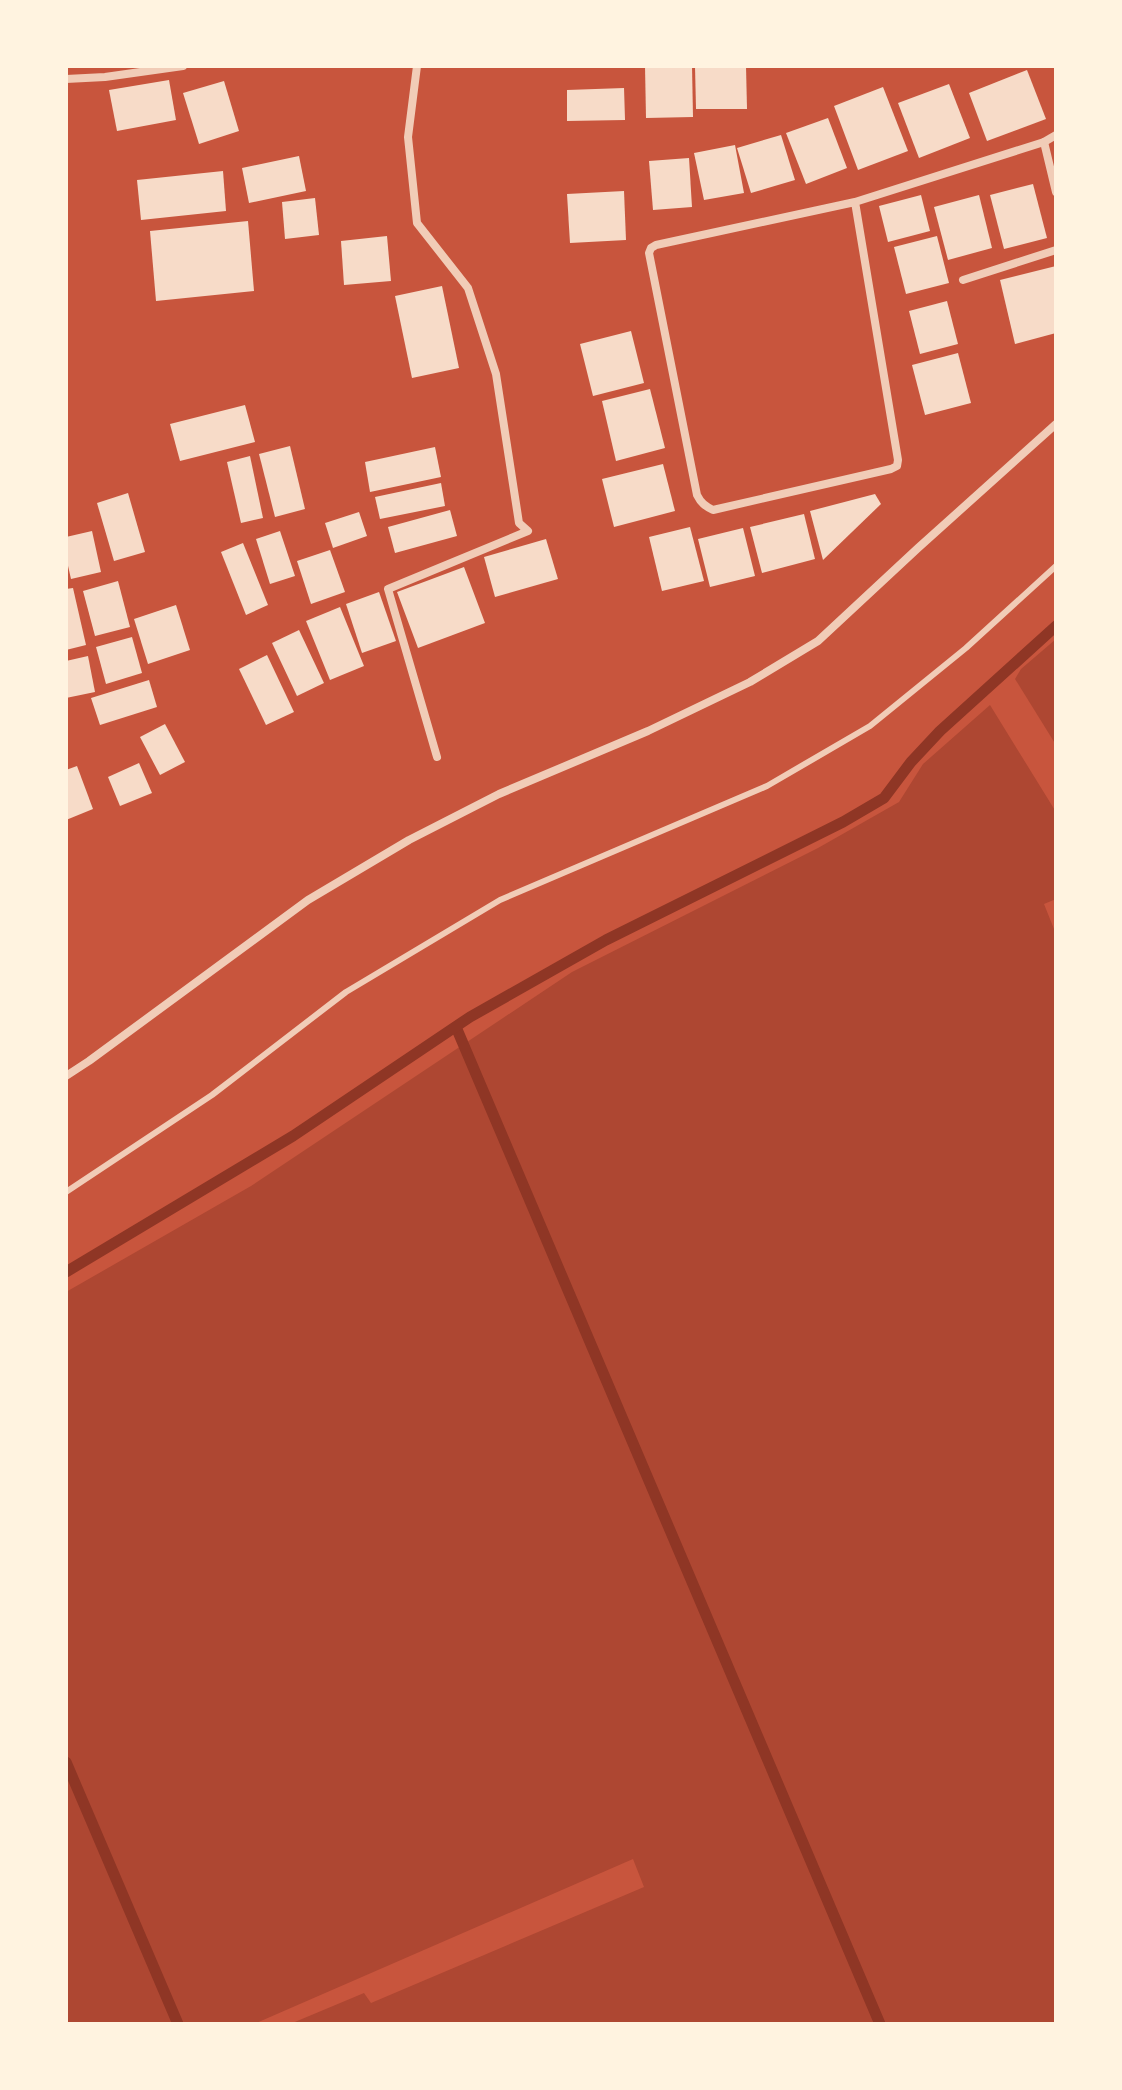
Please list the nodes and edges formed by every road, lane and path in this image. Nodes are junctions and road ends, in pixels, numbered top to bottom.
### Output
1 (183, 66) edge
2 (417, 66) edge
3 (66, 79) edge
4 (1056, 135) edge
5 (1044, 142) junction
6 (1056, 192) edge
7 (855, 202) junction
8 (1056, 250) edge
9 (963, 280) dead end
10 (1056, 424) edge
11 (1056, 566) edge
12 (437, 757) dead end
13 (66, 1076) edge
14 (66, 1192) edge

1 - 3 street
2 - 12 street
4 - 5 street
5 - 6 street
5 - 7 street
7 - 7 street
8 - 9 street
10 - 13 street
11 - 14 lane

